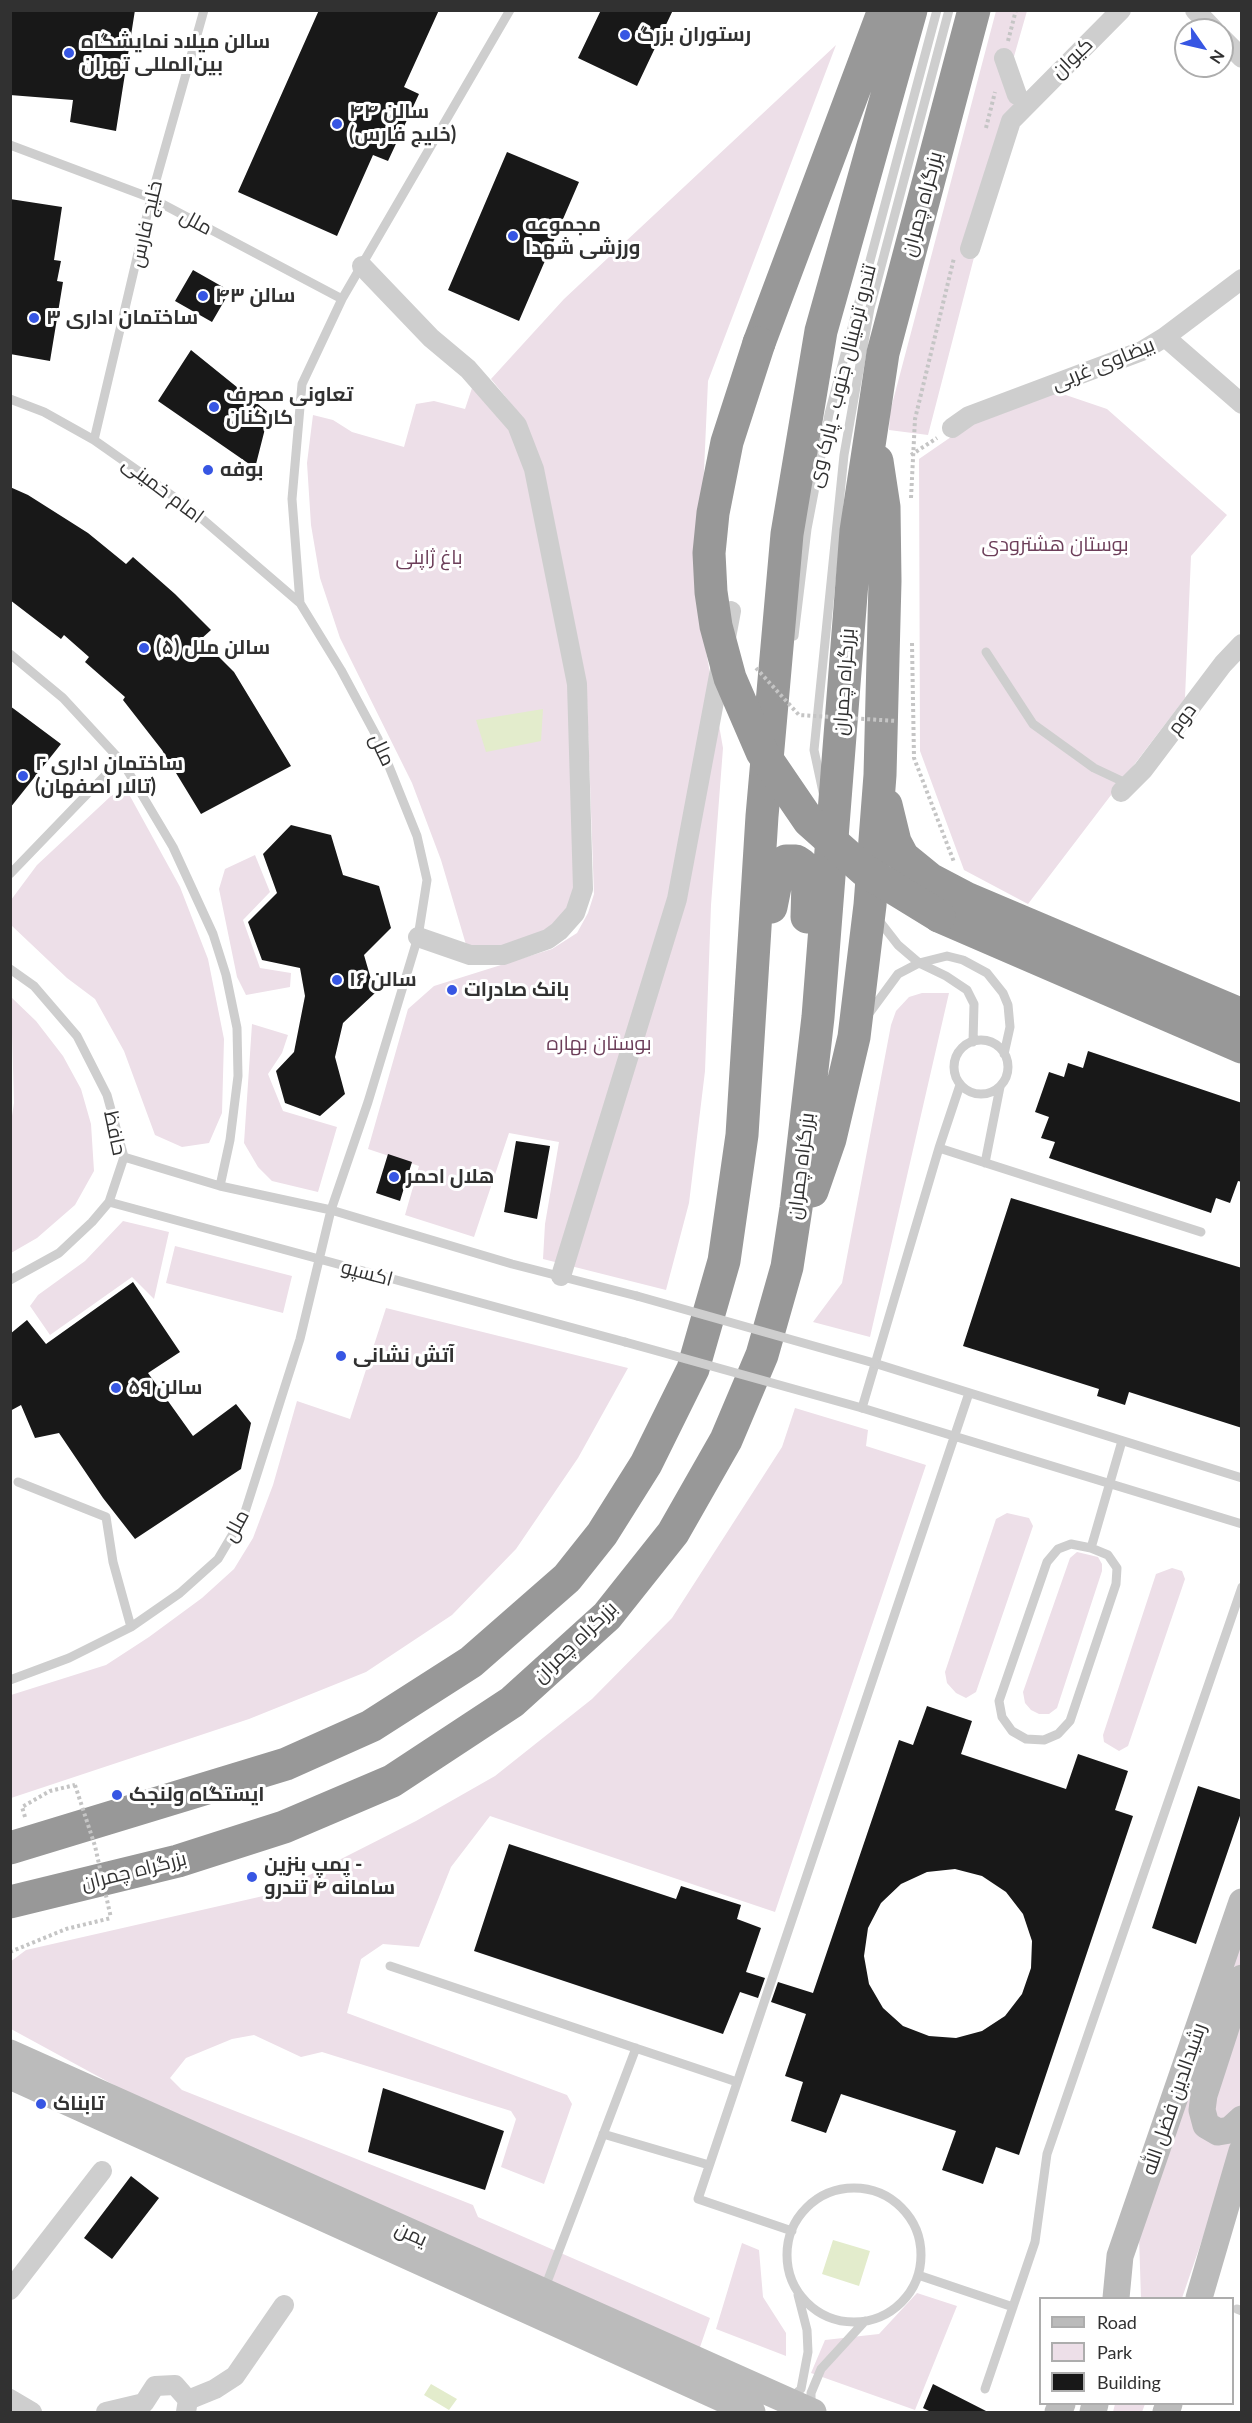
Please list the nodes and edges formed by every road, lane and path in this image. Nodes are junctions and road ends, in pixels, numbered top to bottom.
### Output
1 (204, 10) edge
2 (510, 10) edge
3 (884, 10) edge
4 (911, 10) edge
5 (937, 10) edge
6 (949, 10) edge
7 (974, 10) edge
8 (1016, 10) edge
9 (1120, 10) edge
10 (1004, 58) junction
11 (1021, 100) junction
12 (985, 134) dead end
13 (10, 145) edge
14 (151, 198) junction
15 (963, 248) joint
16 (362, 266) junction
17 (1242, 279) edge
18 (342, 300) junction
19 (1165, 337) junction
20 (10, 399) edge
21 (1242, 404) edge
22 (952, 428) joint
23 (869, 435) junction
24 (94, 440) junction
25 (911, 455) junction
26 (911, 501) dead end
27 (300, 603) junction
28 (731, 610) dead end
29 (912, 639) dead end
30 (1242, 644) edge
31 (793, 647) dead end
32 (986, 652) dead end
33 (10, 654) edge
34 (752, 664) dead end
35 (897, 721) dead end
36 (120, 760) junction
37 (781, 764) dead end
38 (880, 775) junction
39 (1126, 789) joint
40 (762, 816) junction
41 (834, 817) junction
42 (10, 874) edge
43 (968, 899) junction
44 (870, 905) junction
45 (418, 937) junction
46 (919, 963) junction
47 (10, 969) edge
48 (1242, 1016) edge
49 (818, 1017) junction
50 (748, 1020) junction
51 (855, 1037) junction
52 (974, 1042) junction
53 (1242, 1047) edge
54 (1004, 1054) junction
55 (960, 1085) junction
56 (1000, 1087) junction
57 (939, 1148) junction
58 (124, 1157) junction
59 (986, 1163) junction
60 (220, 1186) junction
61 (109, 1202) junction
62 (331, 1210) junction
63 (1202, 1232) dead end
64 (317, 1259) junction
65 (786, 1267) junction
66 (561, 1276) junction
67 (10, 1280) edge
68 (874, 1363) junction
69 (969, 1393) junction
70 (862, 1408) junction
71 (954, 1436) junction
72 (1122, 1441) junction
73 (1242, 1478) edge
74 (18, 1482) dead end
75 (1110, 1483) junction
76 (1242, 1524) edge
77 (1091, 1548) junction
78 (1242, 1587) edge
79 (130, 1627) junction
80 (10, 1680) edge
81 (22, 1807) dead end
82 (10, 1848) edge
83 (178, 1861) junction
84 (10, 1902) edge
85 (1242, 1902) edge
86 (10, 1924) edge
87 (10, 1952) edge
88 (390, 1966) dead end
89 (1242, 1978) edge
90 (636, 2048) junction
91 (10, 2053) edge
92 (10, 2076) edge
93 (737, 2082) junction
94 (1242, 2119) edge
95 (603, 2134) junction
96 (1242, 2151) edge
97 (709, 2165) junction
98 (102, 2171) dead end
99 (792, 2231) junction
100 (1120, 2256) junction
101 (918, 2275) junction
102 (10, 2290) edge
103 (797, 2290) junction
104 (543, 2293) junction
105 (1103, 2297) edge
106 (1116, 2297) edge
107 (1199, 2297) edge
108 (284, 2305) dead end
109 (1013, 2307) junction
110 (865, 2321) junction
111 (985, 2389) dead end
112 (10, 2399) edge
113 (187, 2406) edge
114 (145, 2408) edge
115 (804, 2408) edge
116 (32, 2412) edge
117 (106, 2412) edge
118 (752, 2412) edge

1 - 14 lane, خلیج فارس
2 - 16 lane, ملل
3 - 53 highway, bridge
4 - 40 highway
5 - 31 lane, تندرو ترمینال جنوب ـ پارک وی
6 - 41 lane
7 - 23 highway, بزرگراه چمران
8 - 10 path
9 - 11 street, کیوان
10 - 11 street
10 - 12 path
11 - 15 street, کیوان
13 - 14 lane, ملل
14 - 18 lane, ملل
14 - 24 lane, خلیج فارس
15 - 25 path
16 - 18 lane, ملل
16 - 45 street
17 - 19 street, بیضاوی غربی
18 - 27 lane, ملل
19 - 21 street
19 - 22 street, بیضاوی غربی
20 - 24 lane, امام خمینی
22 - 25 path
23 - 38 highway
23 - 41 highway, بزرگراه چمران
24 - 27 lane, امام خمینی
25 - 26 path
27 - 45 lane, ملل
28 - 66 street
29 - 43 path
30 - 39 street, دوم
32 - 39 lane
33 - 36 lane
34 - 35 path, bridge
36 - 42 lane
36 - 60 lane
37 - 40 lane
38 - 43 highway
38 - 44 highway
40 - 50 highway
41 - 49 highway, بزرگراه چمران
43 - 48 highway
44 - 46 lane
44 - 51 highway
45 - 62 lane, ملل
46 - 51 lane
46 - 52 lane
46 - 54 lane
47 - 58 lane, حافظ
49 - 50 highway
49 - 65 highway, بزرگراه چمران
50 - 82 highway
51 - 65 highway
52 - 54 lane
52 - 55 lane
54 - 56 lane
55 - 56 lane
55 - 57 lane
56 - 59 lane
57 - 59 lane
57 - 68 lane
58 - 60 lane
58 - 61 lane, حافظ
59 - 63 lane
60 - 62 lane
61 - 64 lane, اکسپو
61 - 67 lane, حافظ
62 - 64 lane, ملل
62 - 66 lane
64 - 70 lane, اکسپو, bridge
64 - 79 lane, ملل
65 - 83 highway, بزرگراه چمران
66 - 68 lane, bridge
68 - 69 lane
68 - 70 lane
69 - 71 lane
69 - 72 lane
70 - 71 lane, اکسپو
71 - 75 lane, اکسپو
71 - 93 lane
72 - 73 lane
72 - 75 lane
74 - 79 lane
75 - 76 lane, اکسپو
75 - 77 lane
77 - 77 lane
78 - 109 lane
79 - 80 lane, ملل
81 - 87 path, bridge
83 - 84 highway, بزرگراه چمران
83 - 86 highway
85 - 100 main road, رشیدالدین فضل الله
88 - 90 lane
89 - 94 main road
90 - 93 lane
90 - 95 lane
91 - 104 main road, یمن
92 - 118 main road, یمن
93 - 97 lane
95 - 97 lane
95 - 104 lane
96 - 107 main road
97 - 99 lane
98 - 102 street
99 - 101 lane
99 - 103 lane
100 - 105 main road
100 - 106 main road, رشیدالدین فضل الله
101 - 109 lane
101 - 110 lane
103 - 110 lane
103 - 115 lane
104 - 115 main road, یمن
108 - 113 street
109 - 111 lane
110 - 115 lane
112 - 116 street
113 - 114 street
114 - 117 street

